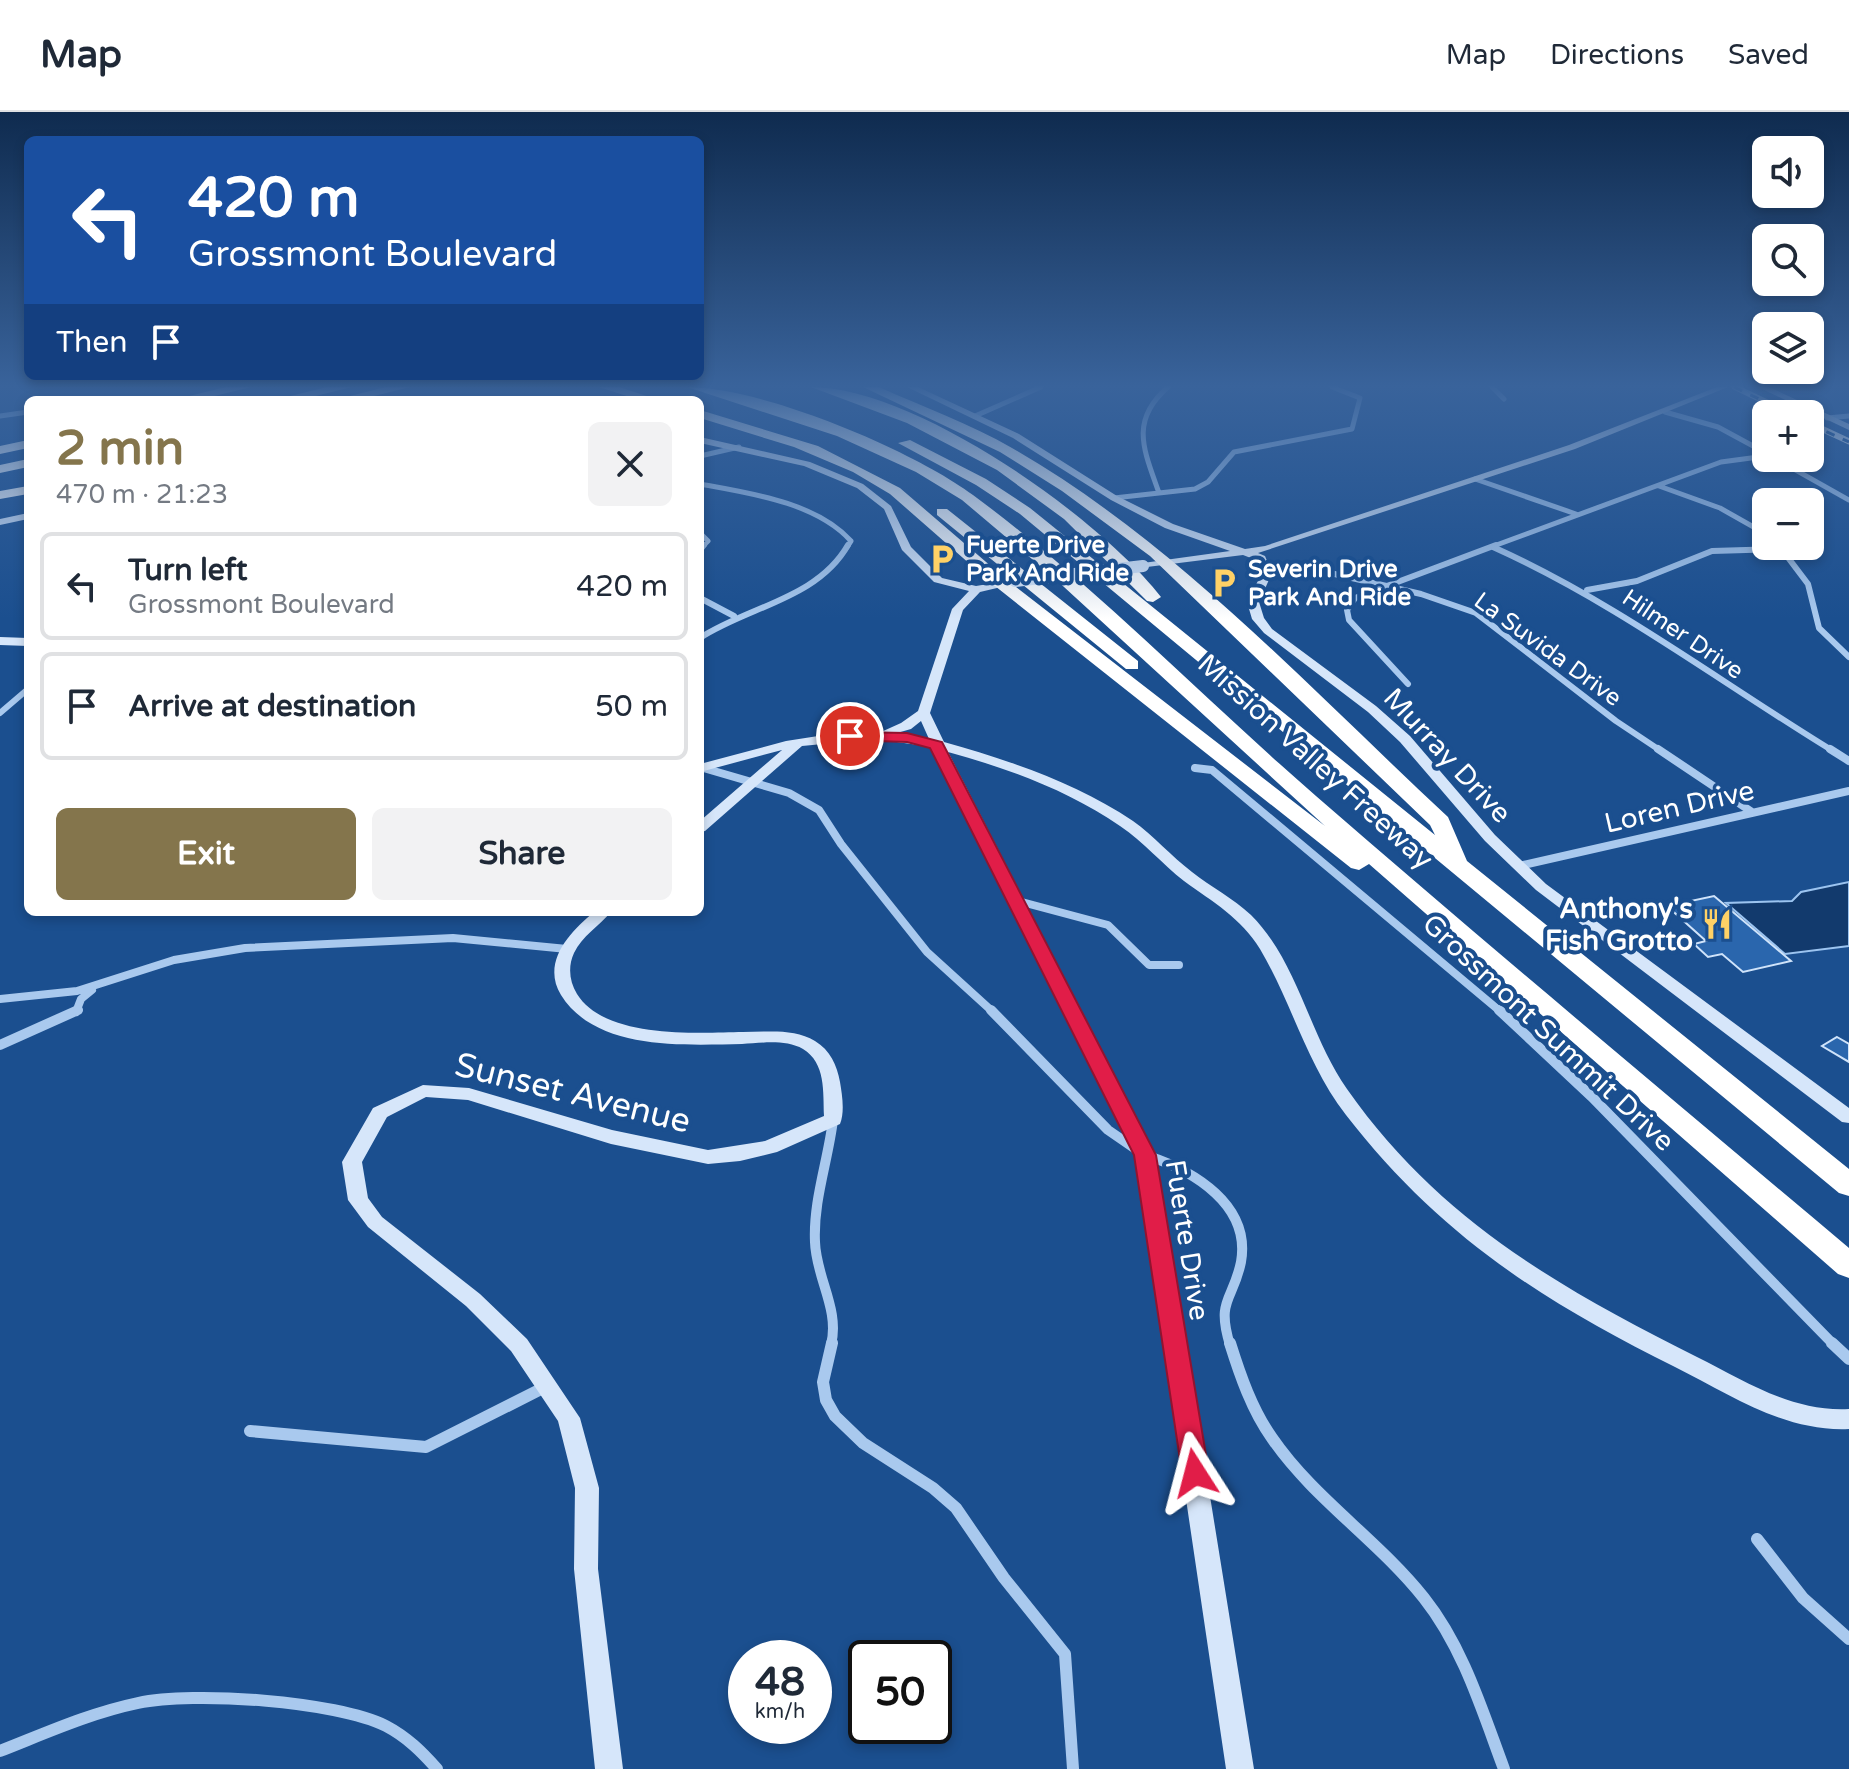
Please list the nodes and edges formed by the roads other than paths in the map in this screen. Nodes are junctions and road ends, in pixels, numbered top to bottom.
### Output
1 (22, 464) edge
2 (808, 464) edge
3 (847, 464) edge
4 (855, 464) edge
5 (889, 464) edge
6 (910, 464) edge
7 (945, 464) edge
8 (994, 464) edge
9 (1030, 464) edge
10 (1065, 464) edge
11 (1150, 464) edge
12 (1218, 464) edge
13 (1517, 464) edge
14 (1715, 464) edge
15 (0, 469) edge
16 (24, 471) edge
17 (1799, 472) edge
18 (0, 475) edge
19 (1475, 479) junction
20 (704, 485) edge
21 (1658, 486) junction
22 (24, 491) edge
23 (1159, 493) junction
24 (0, 495) edge
25 (1114, 498) junction
26 (1849, 500) edge
27 (1578, 514) junction
28 (24, 517) edge
29 (0, 522) edge
30 (1752, 526) edge
31 (1492, 546) junction
32 (1027, 547) junction
33 (1752, 549) edge
34 (1250, 552) junction
35 (1790, 560) edge
36 (1169, 563) junction
37 (1300, 566) dead end
38 (1008, 582) junction
39 (1388, 586) junction
40 (976, 589) junction
41 (1587, 590) junction
42 (704, 600) edge
43 (734, 616) junction
44 (704, 635) edge
45 (1182, 638) junction
46 (0, 641) edge
47 (24, 642) edge
48 (1849, 657) edge
49 (1408, 684) dead end
50 (24, 692) edge
51 (0, 713) edge
52 (924, 713) junction
53 (873, 735) junction
54 (797, 744) junction
55 (936, 745) junction
56 (1849, 761) edge
57 (704, 766) edge
58 (704, 768) edge
59 (1195, 768) dead end
60 (753, 781) junction
61 (1849, 791) edge
62 (1308, 800) junction
63 (1752, 812) junction
64 (704, 824) edge
65 (1459, 866) junction
66 (1519, 866) junction
67 (1017, 901) junction
68 (599, 916) edge
69 (567, 949) junction
70 (1179, 965) dead end
71 (97, 986) junction
72 (1530, 992) junction
73 (0, 999) edge
74 (0, 1045) edge
75 (1849, 1117) edge
76 (833, 1119) junction
77 (1145, 1155) junction
78 (1849, 1185) edge
79 (1849, 1266) edge
80 (1849, 1359) edge
81 (548, 1386) junction
82 (1849, 1419) edge
83 (250, 1431) dead end
84 (1757, 1539) dead end
85 (1849, 1639) edge
86 (0, 1751) edge
87 (437, 1769) edge
88 (609, 1769) edge
89 (1073, 1769) edge
90 (1240, 1769) edge
91 (1504, 1769) edge

1 - 15 highway
2 - 40 main road
3 - 38 highway
4 - 62 highway
5 - 32 highway
6 - 32 highway, Mission Valley Freeway
7 - 45 highway, Mission Valley Freeway
8 - 45 highway
9 - 36 highway
10 - 25 main road
11 - 23 street
12 - 23 street
13 - 19 main road
14 - 21 street
16 - 18 highway
17 - 26 street
19 - 27 street
19 - 34 main road
20 - 43 street
21 - 27 street
21 - 30 street
22 - 24 highway
23 - 25 street
25 - 34 main road
27 - 31 street
28 - 29 main road
31 - 39 street
31 - 41 street, Hilmer Drive
32 - 62 highway, Mission Valley Freeway
33 - 41 street
34 - 36 main road
34 - 66 main road, Murray Drive
35 - 48 street
36 - 38 main road, bridge
36 - 65 highway
37 - 39 street, La Suvida Drive
38 - 40 main road
38 - 72 highway
39 - 49 street
39 - 63 street, La Suvida Drive
40 - 52 main road
41 - 56 street, Hilmer Drive
42 - 43 street
43 - 44 street
45 - 65 highway, Mission Valley Freeway
46 - 47 main road
50 - 51 street
52 - 53 main road
52 - 55 main road, Fuerte Drive
53 - 54 main road
53 - 55 main road
54 - 57 main road
54 - 60 main road
55 - 67 main road, Fuerte Drive
55 - 82 main road
58 - 60 street
59 - 80 street, Grossmont Summit Drive
60 - 64 main road
60 - 77 street
61 - 63 street, Loren Drive
62 - 72 highway, Mission Valley Freeway
63 - 66 street, Loren Drive
65 - 78 highway, Mission Valley Freeway
66 - 75 main road, Murray Drive
67 - 70 street
67 - 77 main road, Fuerte Drive
68 - 69 main road
69 - 71 street
69 - 76 main road
71 - 73 street
71 - 74 street
72 - 79 highway, Mission Valley Freeway
76 - 81 main road, Sunset Avenue
76 - 89 street
77 - 90 main road, Fuerte Drive
77 - 91 street
81 - 83 street
81 - 88 main road, Sunset Avenue
84 - 85 street
86 - 87 street

